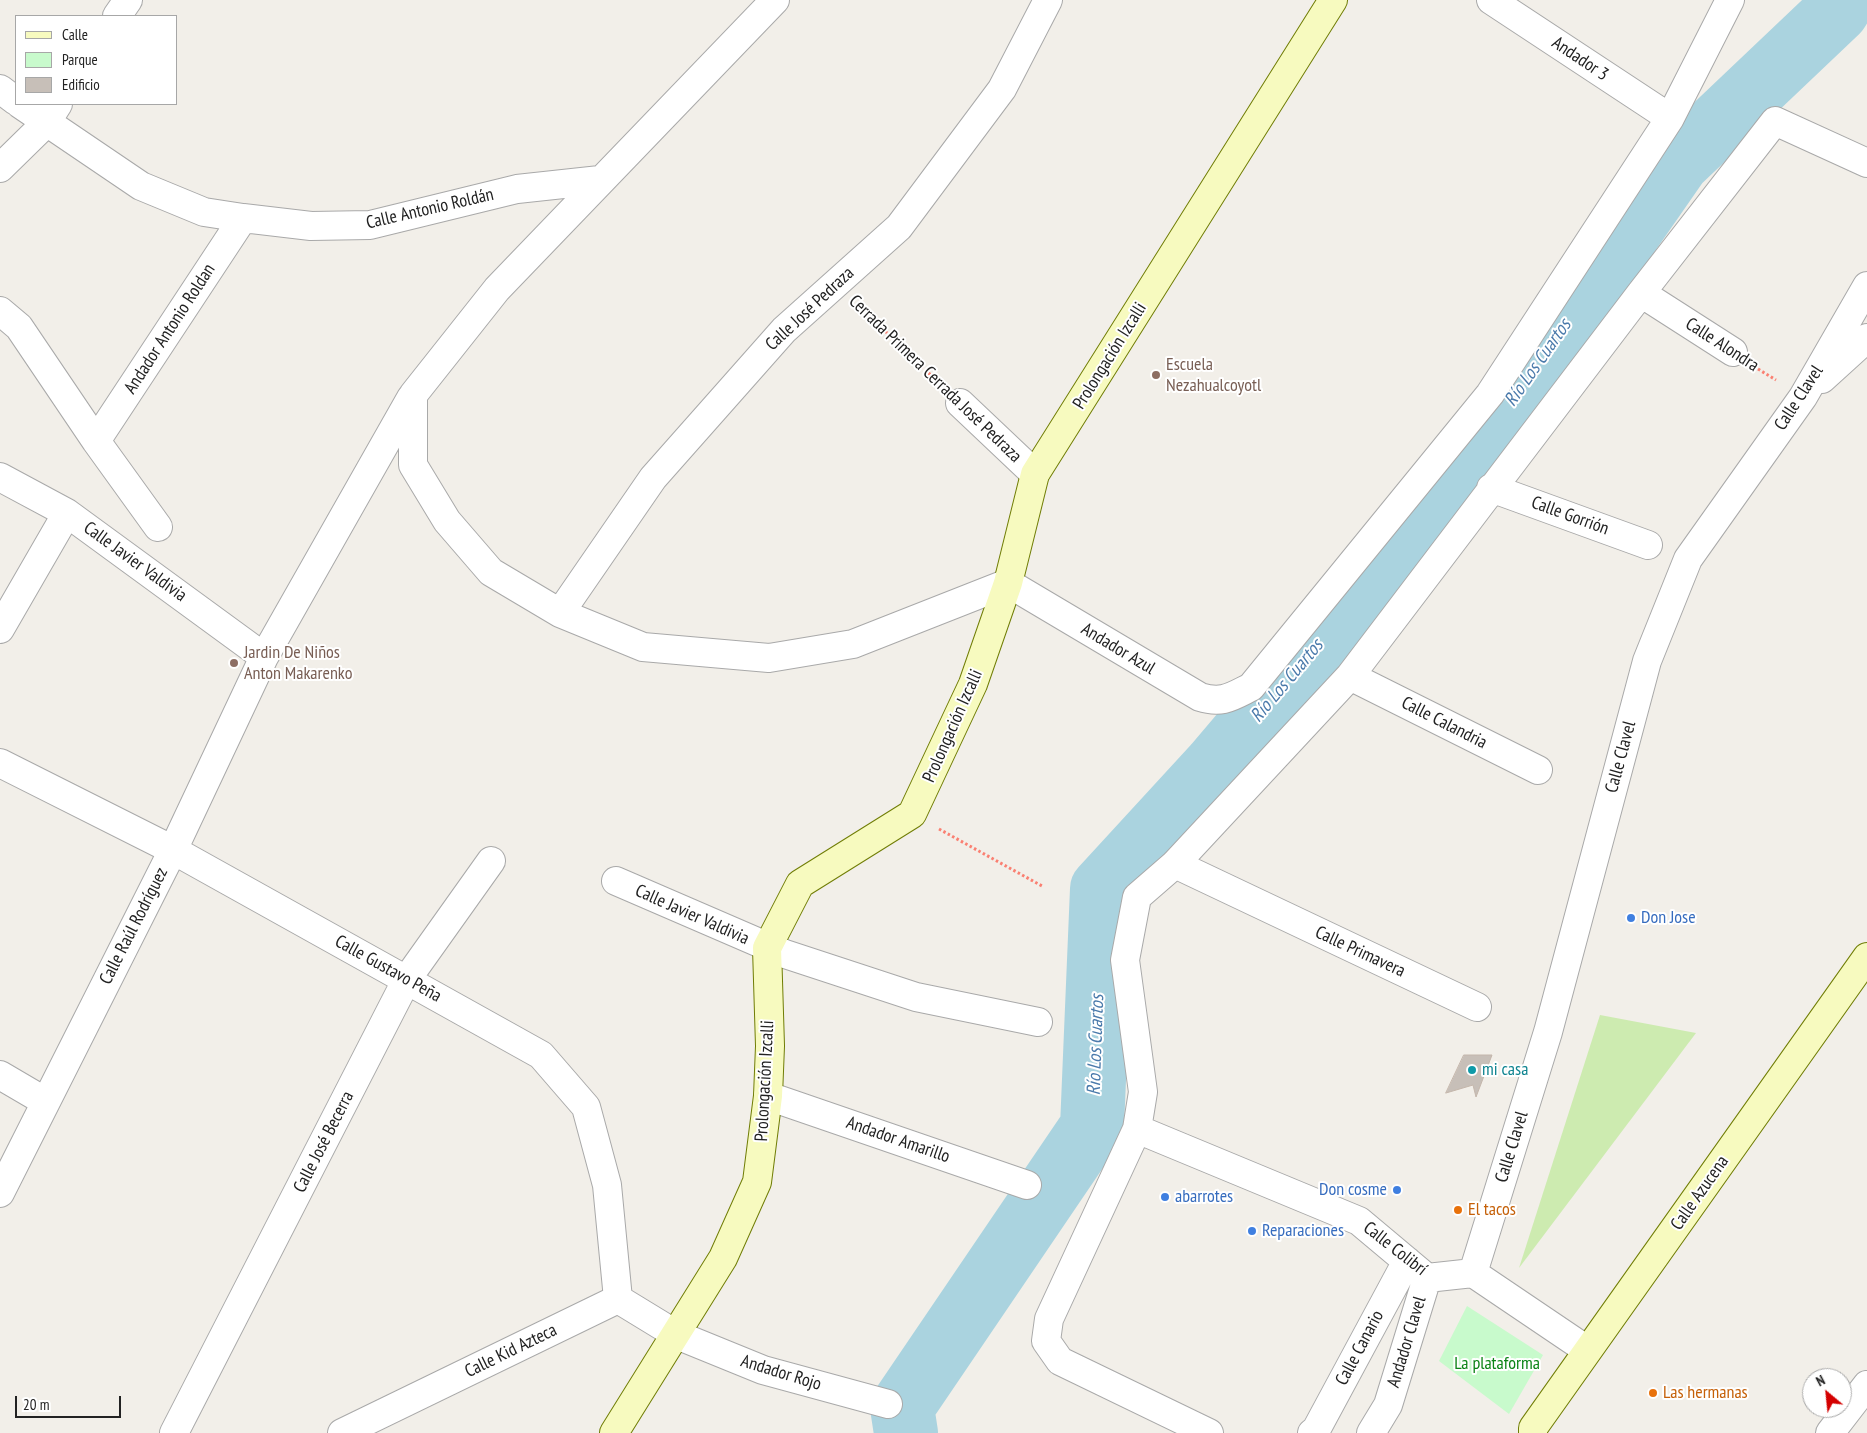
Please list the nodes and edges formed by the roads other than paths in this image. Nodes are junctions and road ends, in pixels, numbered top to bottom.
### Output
1 (128, 0) edge
2 (776, 0) edge
3 (1048, 0) edge
4 (1491, 0) edge
5 (1730, 0) edge
6 (1324, 3) edge
7 (118, 15) edge
8 (0, 89) edge
9 (15, 100) edge
10 (24, 105) edge
11 (52, 113) edge
12 (1670, 118) junction
13 (1867, 163) edge
14 (0, 168) edge
15 (600, 180) junction
16 (244, 218) junction
17 (1867, 286) edge
18 (1641, 293) junction
19 (0, 311) edge
20 (1867, 338) edge
21 (1732, 352) road end
22 (413, 396) junction
23 (1802, 397) junction
24 (960, 403) road end
25 (96, 441) junction
26 (1035, 474) junction
27 (0, 477) edge
28 (1491, 488) junction
29 (67, 512) junction
30 (158, 527) dead end
31 (1648, 545) dead end
32 (1008, 583) junction
33 (560, 613) junction
34 (0, 629) edge
35 (264, 657) junction
36 (1350, 676) junction
37 (0, 763) edge
38 (1538, 770) dead end
39 (173, 850) junction
40 (491, 861) dead end
41 (1175, 864) junction
42 (616, 881) dead end
43 (767, 948) junction
44 (1867, 957) edge
45 (407, 979) junction
46 (1476, 1008) dead end
47 (1038, 1022) dead end
48 (0, 1075) edge
49 (768, 1096) junction
50 (46, 1102) junction
51 (1137, 1129) junction
52 (1027, 1185) dead end
53 (0, 1193) edge
54 (1407, 1261) junction
55 (1473, 1273) junction
56 (1427, 1278) junction
57 (618, 1299) junction
58 (677, 1336) junction
59 (1588, 1350) junction
60 (1867, 1385) edge
61 (888, 1404) dead end
62 (1388, 1405) junction
63 (1533, 1431) edge
64 (174, 1433) edge
65 (342, 1433) edge
66 (614, 1433) edge
67 (1209, 1433) edge
68 (1312, 1433) edge
69 (1371, 1433) edge
70 (1392, 1433) edge
71 (1830, 1433) edge

1 - 7 street
2 - 15 street
3 - 33 street, Calle José Pedraza
4 - 12 street, Andador 3
5 - 12 street
6 - 26 street, Prolongación Izcalli
8 - 9 street
10 - 11 street, Calle Antonio Roldán
11 - 14 street
11 - 16 street, Calle Antonio Roldán
12 - 32 street, Andador Azul
13 - 18 street
15 - 16 street, Calle Antonio Roldán
15 - 22 street
16 - 25 street, Andador Antonio Roldan
17 - 23 street, Calle Clavel
18 - 21 street, Calle Alondra
18 - 28 street
19 - 25 street
20 - 23 street
22 - 33 street
22 - 35 street
23 - 55 street, Calle Clavel
24 - 26 street, Cerrada Primera Cerrada José Pedraza
25 - 30 street
26 - 32 street, Prolongación Izcalli
27 - 29 street, Calle Javier Valdivia
28 - 31 street, Calle Gorrión
28 - 36 street
29 - 34 street
29 - 35 street, Calle Javier Valdivia
32 - 33 street
32 - 43 street, Prolongación Izcalli
35 - 39 street, Calle Raúl Rodríguez
36 - 38 street, Calle Calandria
36 - 41 street
37 - 39 street, Calle Gustavo Peña
39 - 45 street, Calle Gustavo Peña
39 - 50 street, Calle Raúl Rodríguez
40 - 45 street, Calle José Becerra
41 - 46 street, Calle Primavera
41 - 51 street
42 - 43 street, Calle Javier Valdivia
43 - 47 street, Calle Javier Valdivia
43 - 49 street, Prolongación Izcalli
44 - 59 street, Calle Azucena
45 - 57 street, Calle Gustavo Peña
45 - 64 street, Calle José Becerra
48 - 50 street
49 - 52 street, Andador Amarillo
49 - 58 street, Prolongación Izcalli
50 - 53 street, Calle Raúl Rodríguez
51 - 54 street, Calle Colibrí
51 - 67 street
54 - 56 street, Calle Colibrí
54 - 68 street, Calle Canario
55 - 56 street, Calle Colibrí
55 - 59 street
56 - 62 street, Andador Clavel
57 - 58 street
57 - 65 street, Calle Kid Azteca
58 - 61 street, Andador Rojo
58 - 66 street, Prolongación Izcalli
59 - 63 street, Calle Azucena
60 - 71 street
62 - 69 street, Andador Clavel
62 - 70 street, Andador Clavel

